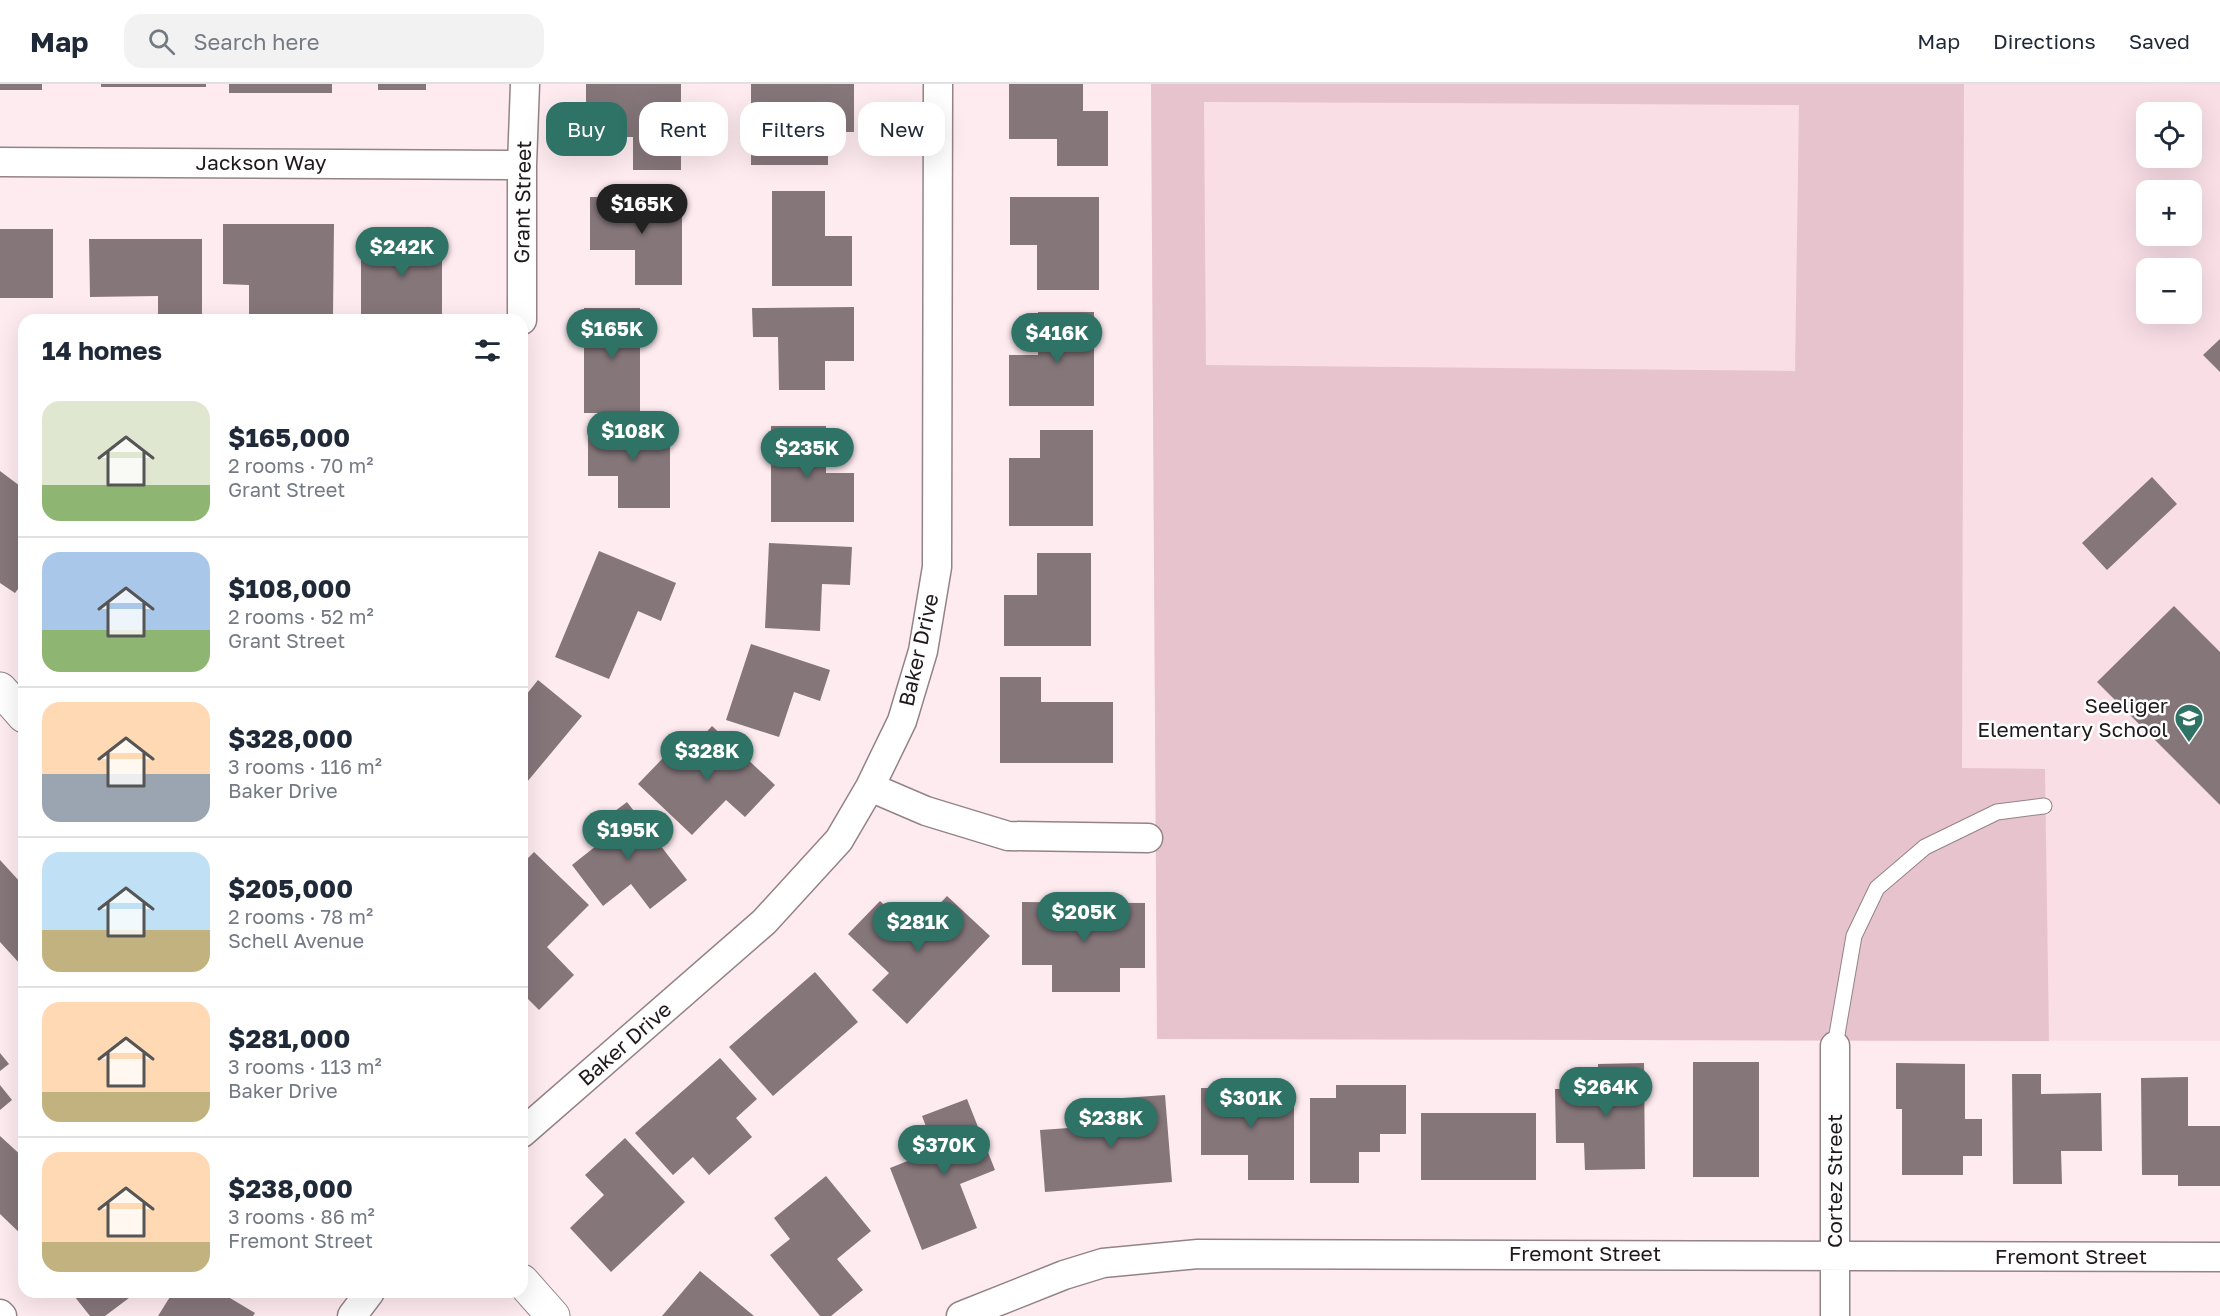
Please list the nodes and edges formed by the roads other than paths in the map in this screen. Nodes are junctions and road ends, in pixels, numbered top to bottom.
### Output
1 (525, 84) edge
2 (938, 84) edge
3 (0, 162) edge
4 (522, 165) junction
5 (522, 314) edge
6 (0, 688) edge
7 (18, 709) edge
8 (870, 787) junction
9 (2044, 806) dead end
10 (1148, 838) dead end
11 (1835, 1046) joint
12 (528, 1128) edge
13 (1835, 1256) junction
14 (2220, 1257) edge
15 (528, 1288) edge
16 (365, 1298) edge
17 (351, 1316) edge
18 (553, 1316) edge
19 (961, 1316) edge
20 (1835, 1316) edge

1 - 4 street, Grant Street
2 - 8 street, Baker Drive
3 - 4 street, Jackson Way
4 - 5 street, Grant Street
6 - 7 street
8 - 10 street
8 - 12 street, Baker Drive
9 - 11 lane
11 - 13 street, Cortez Street
13 - 14 street, Fremont Street
13 - 19 street, Fremont Street
13 - 20 street, Cortez Street
15 - 18 street
16 - 17 street

